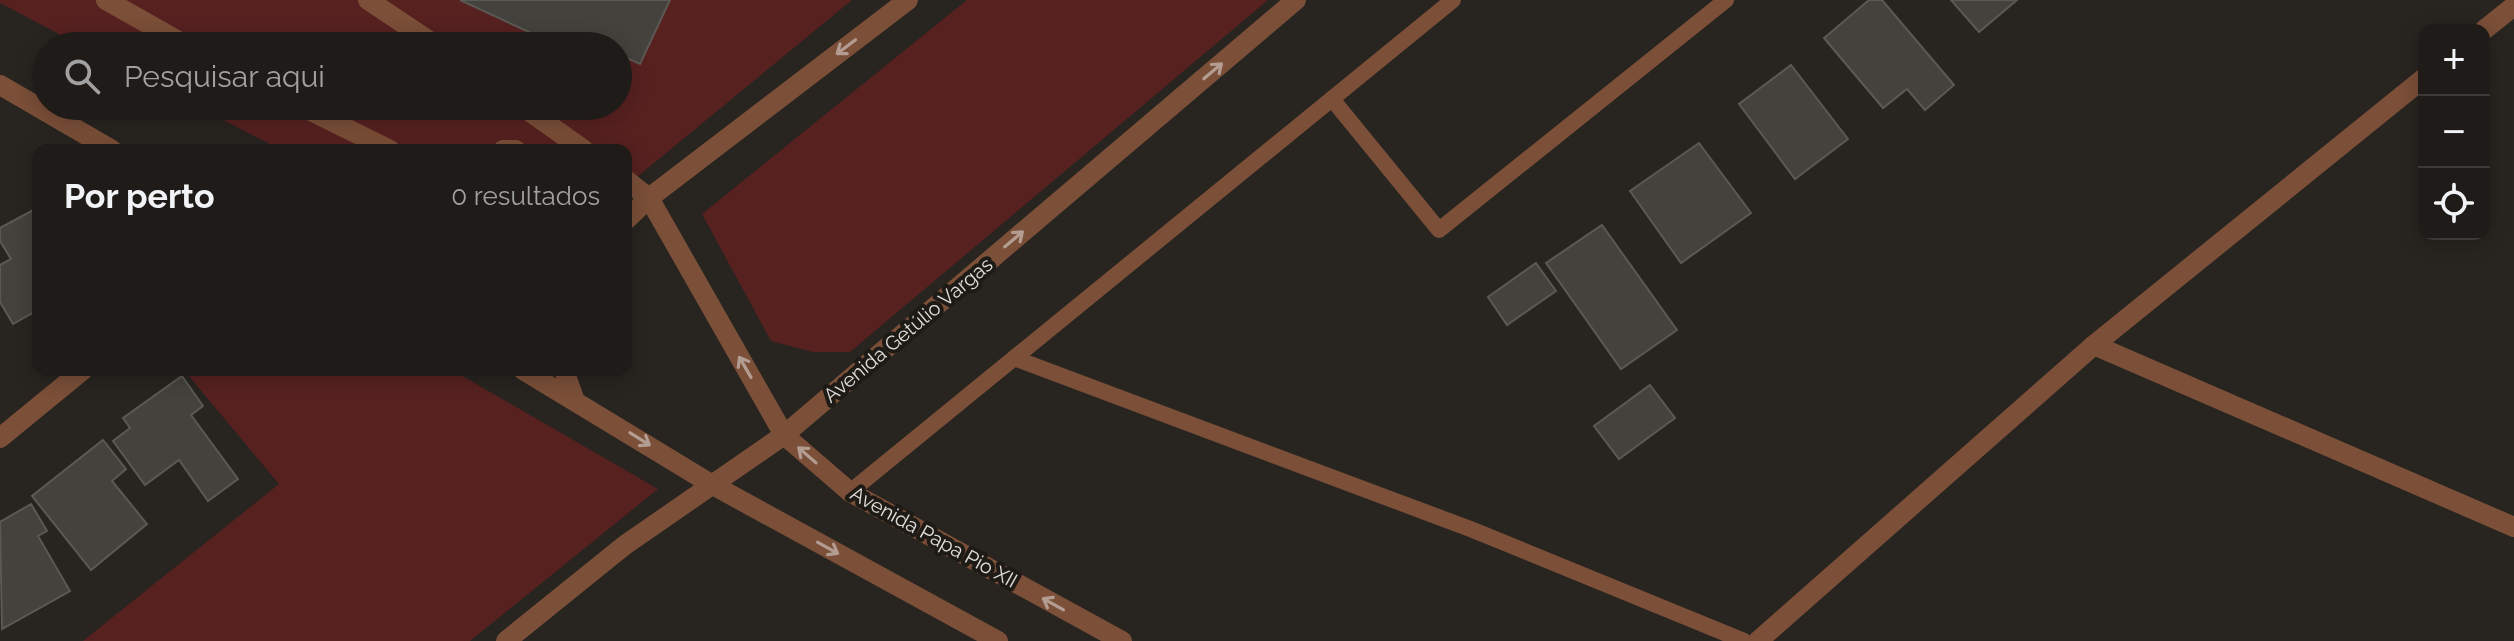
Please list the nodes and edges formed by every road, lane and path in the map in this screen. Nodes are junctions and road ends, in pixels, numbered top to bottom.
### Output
1 (106, 0) edge
2 (368, 0) edge
3 (908, 0) edge
4 (1296, 0) edge
5 (1453, 0) edge
6 (1726, 0) edge
7 (2514, 6) edge
8 (2490, 25) edge
9 (162, 32) edge
10 (416, 32) edge
11 (2418, 83) edge
12 (0, 85) edge
13 (1332, 99) junction
14 (32, 104) edge
15 (60, 120) edge
16 (329, 120) edge
17 (542, 120) edge
18 (102, 144) edge
19 (378, 144) edge
20 (576, 144) edge
21 (632, 185) edge
22 (649, 198) junction
23 (632, 214) edge
24 (2094, 345) junction
25 (1014, 358) junction
26 (76, 376) edge
27 (534, 376) edge
28 (566, 376) edge
29 (574, 398) junction
30 (784, 435) junction
31 (0, 438) edge
32 (711, 484) junction
33 (850, 492) junction
34 (2514, 527) edge
35 (506, 641) edge
36 (998, 641) edge
37 (1122, 641) edge
38 (1744, 641) edge
39 (1758, 641) edge

1 - 9 street
2 - 10 street
3 -> 22 street
30 -> 4 street, Avenida Getúlio Vargas
5 - 13 lane
6 - 13 lane
7 - 8 street
11 - 24 street
12 - 14 street
13 - 25 lane
15 - 18 street
16 - 19 street
17 - 20 street
21 - 22 street
22 - 23 street
30 -> 22 street, Avenida Papa Pio XII
24 - 34 street
24 - 39 street
25 - 33 lane
25 - 38 lane
26 - 31 street
27 - 29 street
28 - 29 street
29 -> 32 street
30 - 32 street, Avenida Getúlio Vargas
33 -> 30 street, Avenida Papa Pio XII
32 - 35 street, Avenida Getúlio Vargas
32 -> 36 street
37 -> 33 street, Avenida Papa Pio XII

